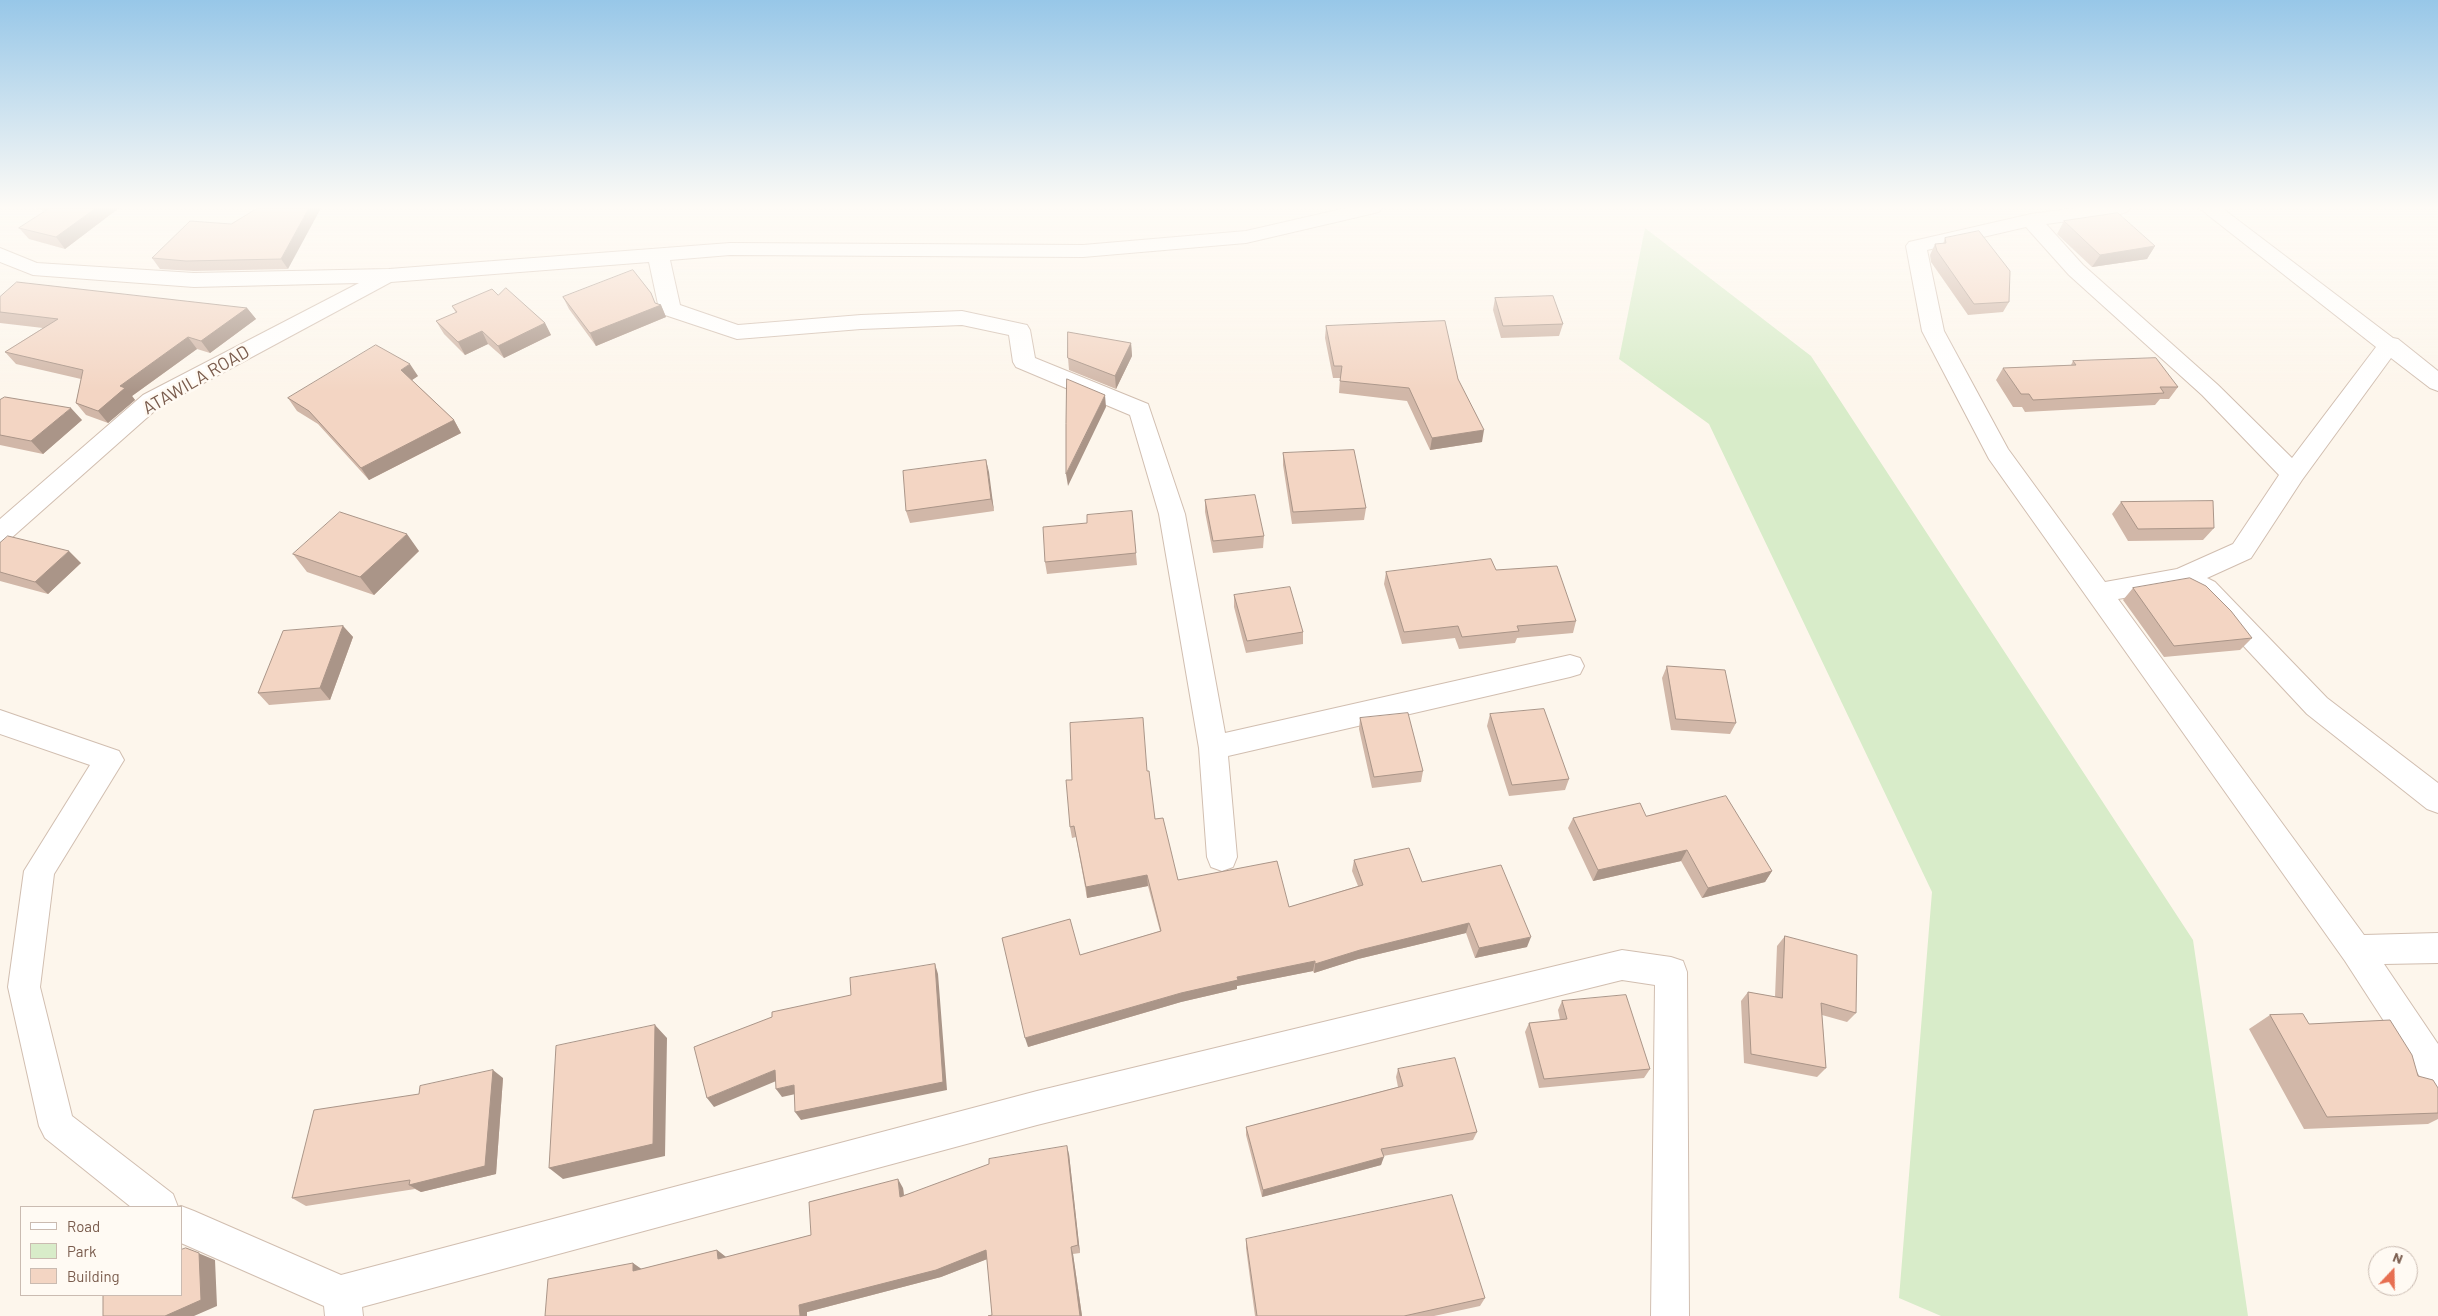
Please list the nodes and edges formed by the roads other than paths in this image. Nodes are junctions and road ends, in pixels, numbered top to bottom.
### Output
1 (39, 269) edge
2 (470, 269) edge
3 (661, 269) edge
4 (1921, 269) edge
5 (2075, 269) edge
6 (2291, 269) edge
7 (389, 276) junction
8 (2390, 344) junction
9 (2438, 383) edge
10 (2293, 474) junction
11 (0, 533) edge
12 (2182, 578) junction
13 (2098, 593) junction
14 (1570, 666) dead end
15 (0, 722) edge
16 (1213, 748) junction
17 (2438, 800) edge
18 (1222, 857) dead end
19 (2438, 948) edge
20 (2356, 950) junction
21 (2438, 1074) edge
22 (159, 1206) edge
23 (182, 1224) edge
24 (343, 1305) edge
25 (1670, 1316) edge

1 - 7 street
2 - 7 street
3 - 16 street
4 - 13 street
5 - 10 street
6 - 8 street
7 - 11 street, ATAWILA ROAD
8 - 9 street
8 - 10 street
10 - 12 street
12 - 13 street
12 - 17 street
13 - 20 street
14 - 16 street
15 - 22 street
16 - 18 street
19 - 20 street
20 - 21 street
23 - 24 street
24 - 25 street

